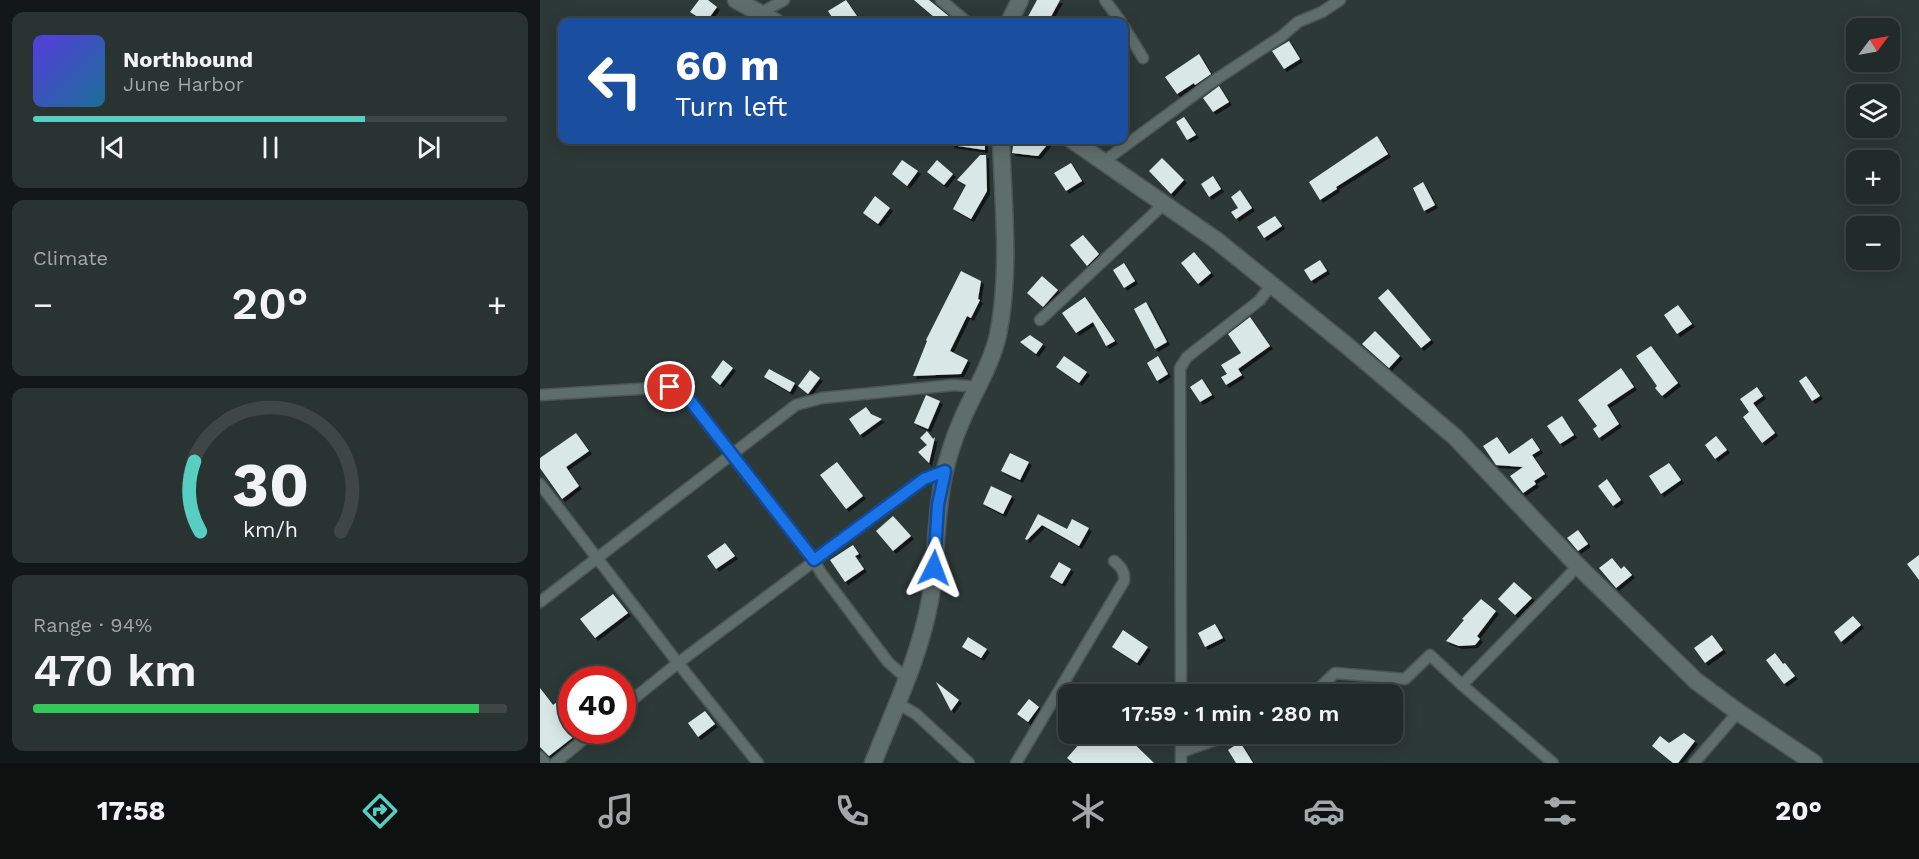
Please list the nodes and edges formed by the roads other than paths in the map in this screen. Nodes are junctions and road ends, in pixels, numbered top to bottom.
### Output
1 (736, 0) edge
2 (784, 0) edge
3 (941, 0) edge
4 (1020, 0) edge
5 (1105, 0) edge
6 (1340, 0) edge
7 (760, 13) junction
8 (769, 18) edge
9 (962, 18) edge
10 (1011, 18) edge
11 (1118, 18) edge
12 (1128, 34) edge
13 (1143, 58) dead end
14 (1001, 144) edge
15 (1078, 144) edge
16 (1128, 144) edge
17 (1128, 144) edge
18 (1103, 162) junction
19 (1164, 204) junction
20 (1272, 284) junction
21 (1040, 320) dead end
22 (979, 387) junction
23 (540, 395) edge
24 (732, 456) junction
25 (945, 471) junction
26 (540, 484) edge
27 (598, 558) junction
28 (814, 560) junction
29 (1114, 561) dead end
30 (1578, 566) junction
31 (540, 602) edge
32 (678, 663) junction
33 (906, 678) junction
34 (1181, 684) edge
35 (1323, 684) edge
36 (1462, 685) junction
37 (636, 697) edge
38 (897, 703) junction
39 (1738, 712) junction
40 (578, 744) edge
41 (1210, 744) edge
42 (540, 757) edge
43 (1181, 757) edge
44 (545, 763) edge
45 (555, 763) edge
46 (758, 763) edge
47 (873, 763) edge
48 (969, 763) edge
49 (1016, 763) edge
50 (1553, 763) edge
51 (1694, 763) edge
52 (1814, 763) edge

1 - 7 street
2 - 7 street
3 - 9 street
4 - 10 street
5 - 11 street
6 - 16 street
7 - 8 street
12 - 13 street
14 - 22 street
15 - 18 street
17 - 18 street
18 - 19 street
19 - 20 street
19 - 21 street
20 - 30 street
20 - 34 street
22 - 24 street
22 - 25 street
23 - 24 street
24 - 27 street
24 - 28 street
25 - 28 street
25 - 33 street
26 - 27 street
27 - 31 street
27 - 32 street
28 - 32 street
28 - 33 street
29 - 49 street
30 - 36 street
30 - 39 street
32 - 37 street
32 - 46 street
33 - 38 street
35 - 36 street
36 - 50 street
38 - 47 street
38 - 48 street
39 - 51 street
39 - 52 street
40 - 45 street
41 - 43 street
42 - 44 street

